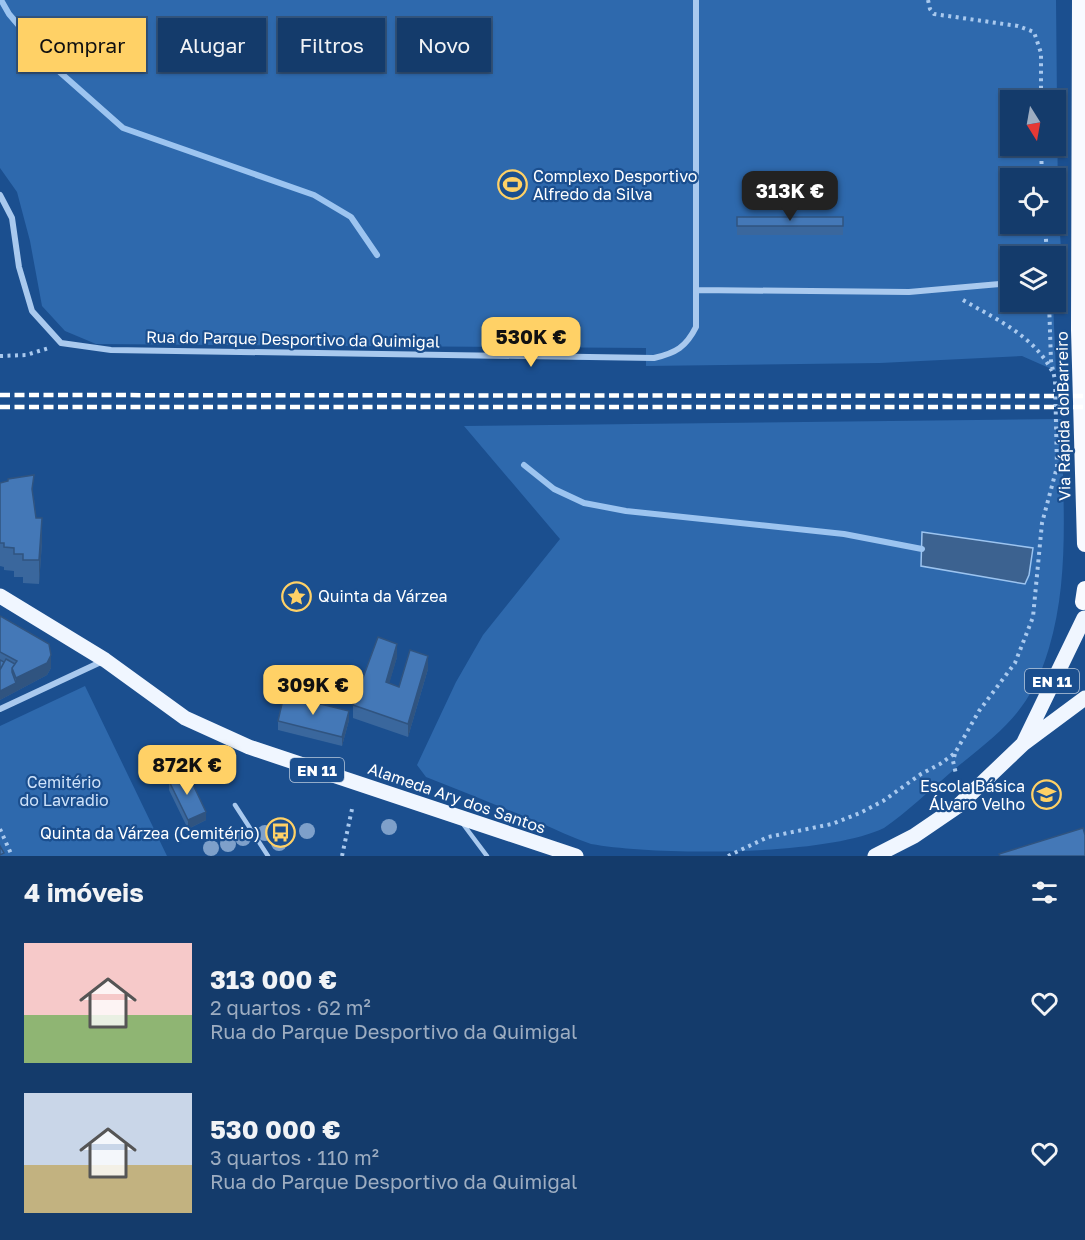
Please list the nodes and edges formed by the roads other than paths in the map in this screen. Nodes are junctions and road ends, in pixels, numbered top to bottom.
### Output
1 (696, 0) edge
2 (1080, 0) edge
3 (0, 195) edge
4 (1000, 284) edge
5 (696, 290) junction
6 (1085, 311) edge
7 (1079, 330) junction
8 (1085, 544) edge
9 (0, 596) edge
10 (1084, 605) edge
11 (105, 660) junction
12 (1085, 698) edge
13 (0, 709) edge
14 (1023, 744) junction
15 (235, 805) dead end
16 (458, 817) junction
17 (268, 856) edge
18 (487, 856) edge
19 (576, 856) edge
20 (875, 856) edge

1 - 5 street, Rua do Parque Desportivo da Quimigal
2 - 7 highway, Via Rápida do Barreiro
3 - 5 street, Rua do Parque Desportivo da Quimigal
4 - 5 street
6 - 7 highway
7 - 8 highway, Via Rápida do Barreiro
9 - 11 main road, EN 11
10 - 14 main road, EN 11
11 - 13 street
11 - 16 main road, Alameda Ary dos Santos / EN 11
12 - 14 main road, EN 11
14 - 20 main road, EN 11
15 - 17 lane
16 - 18 lane
16 - 19 main road, Alameda Ary dos Santos / EN 11

